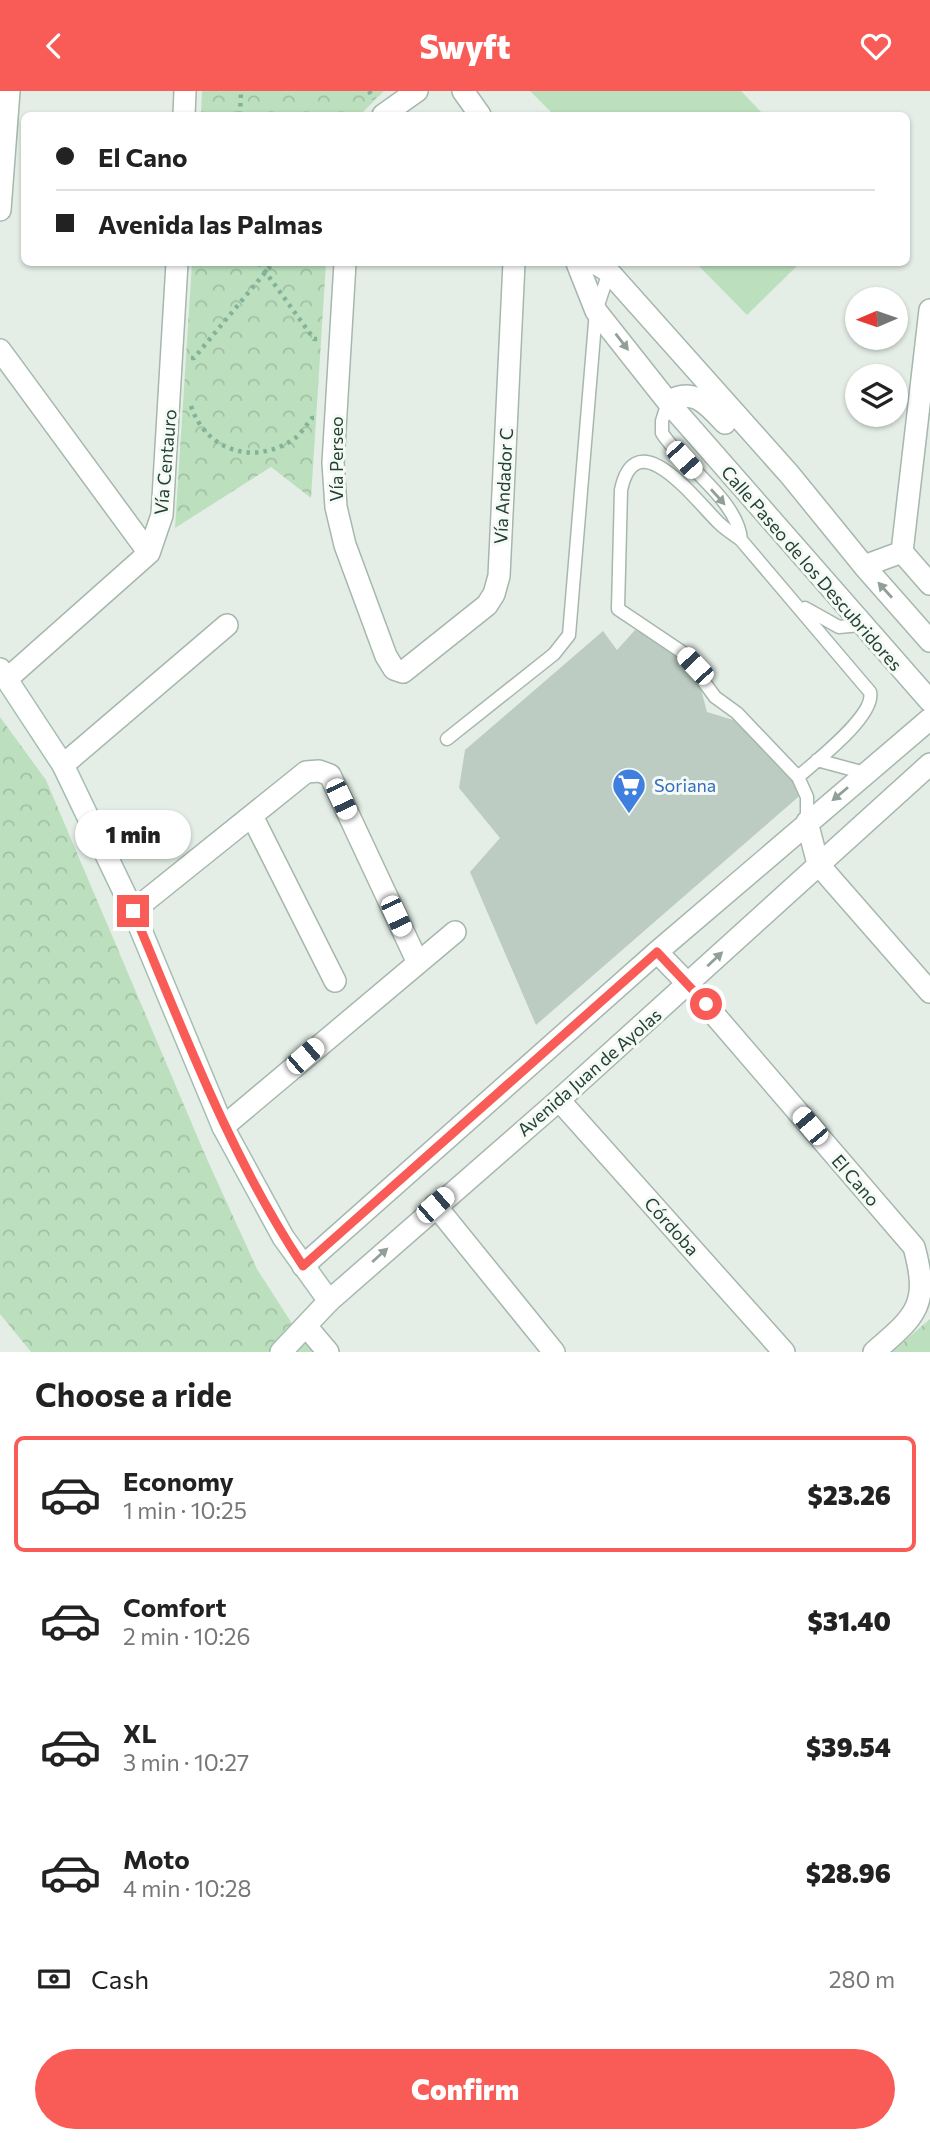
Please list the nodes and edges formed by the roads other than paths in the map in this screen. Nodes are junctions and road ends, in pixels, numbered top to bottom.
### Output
1 (9, 91) edge
2 (185, 91) edge
3 (417, 91) edge
4 (463, 91) edge
5 (184, 112) edge
6 (387, 112) edge
7 (478, 112) edge
8 (0, 210) edge
9 (177, 266) edge
10 (345, 266) edge
11 (514, 266) edge
12 (578, 266) edge
13 (602, 267) edge
14 (930, 310) edge
15 (596, 311) junction
16 (0, 350) edge
17 (668, 402) junction
18 (790, 475) junction
19 (741, 540) junction
20 (902, 552) junction
21 (149, 553) junction
22 (864, 566) junction
23 (930, 585) edge
24 (799, 604) junction
25 (227, 625) dead end
26 (860, 625) junction
27 (930, 641) edge
28 (410, 670) joint
29 (4, 674) edge
30 (930, 701) edge
31 (930, 719) edge
32 (447, 739) dead end
33 (817, 760) junction
34 (930, 764) edge
35 (63, 765) junction
36 (865, 773) junction
37 (798, 777) junction
38 (252, 816) junction
39 (807, 822) junction
40 (818, 864) junction
41 (133, 911) junction
42 (455, 932) dead end
43 (657, 952) junction
44 (418, 963) junction
45 (335, 981) dead end
46 (688, 984) junction
47 (930, 992) edge
48 (559, 1100) junction
49 (223, 1127) junction
50 (435, 1205) junction
51 (303, 1266) junction
52 (329, 1301) junction
53 (306, 1326) junction
54 (281, 1352) edge
55 (328, 1352) edge
56 (554, 1352) edge
57 (784, 1352) edge
58 (874, 1352) edge

1 - 8 street
2 - 5 street
3 - 6 street
4 - 7 street
9 - 21 street, Vía Centauro
10 - 28 street, Vía Perseo
11 - 28 street, Vía Andador C
12 - 15 street, Calle Paseo de los Descubridores
13 - 15 lane
13 - 18 street, Calle Paseo de los Descubridores
14 - 20 street
15 -> 17 street, Calle Paseo de los Descubridores
15 - 32 lane
16 - 21 street
17 - 18 street, Calle Paseo de los Descubridores
17 -> 19 lane
17 - 26 street, Calle Paseo de los Descubridores
18 - 22 street, Calle Paseo de los Descubridores
19 - 24 lane
19 - 37 lane
20 - 22 street
20 - 23 street
21 - 29 street, Vía Centauro
27 -> 22 street, Calle Paseo de los Descubridores
24 - 26 lane
24 - 33 lane
25 - 35 street
26 - 30 street, Calle Paseo de los Descubridores
29 - 35 street
31 - 36 street
33 - 36 lane
33 - 37 lane
34 - 40 street, Avenida Juan de Ayolas
35 - 41 street
36 -> 39 street
37 - 39 lane
38 - 41 street
38 - 44 street
38 - 45 street
39 - 40 street
39 - 43 street
46 -> 40 street, Avenida Juan de Ayolas
40 - 47 street
41 - 49 street
42 - 44 street
43 - 46 street, El Cano
43 - 51 street
44 - 49 street
46 - 48 street, Avenida Juan de Ayolas
46 - 58 street, El Cano
48 - 50 street, Avenida Juan de Ayolas
48 - 57 street, Córdoba
49 - 51 street
52 -> 50 street, Avenida Juan de Ayolas
50 - 56 street
51 - 52 street
52 - 53 street, Avenida Juan de Ayolas
53 - 54 street, Avenida Juan de Ayolas
53 - 55 street

